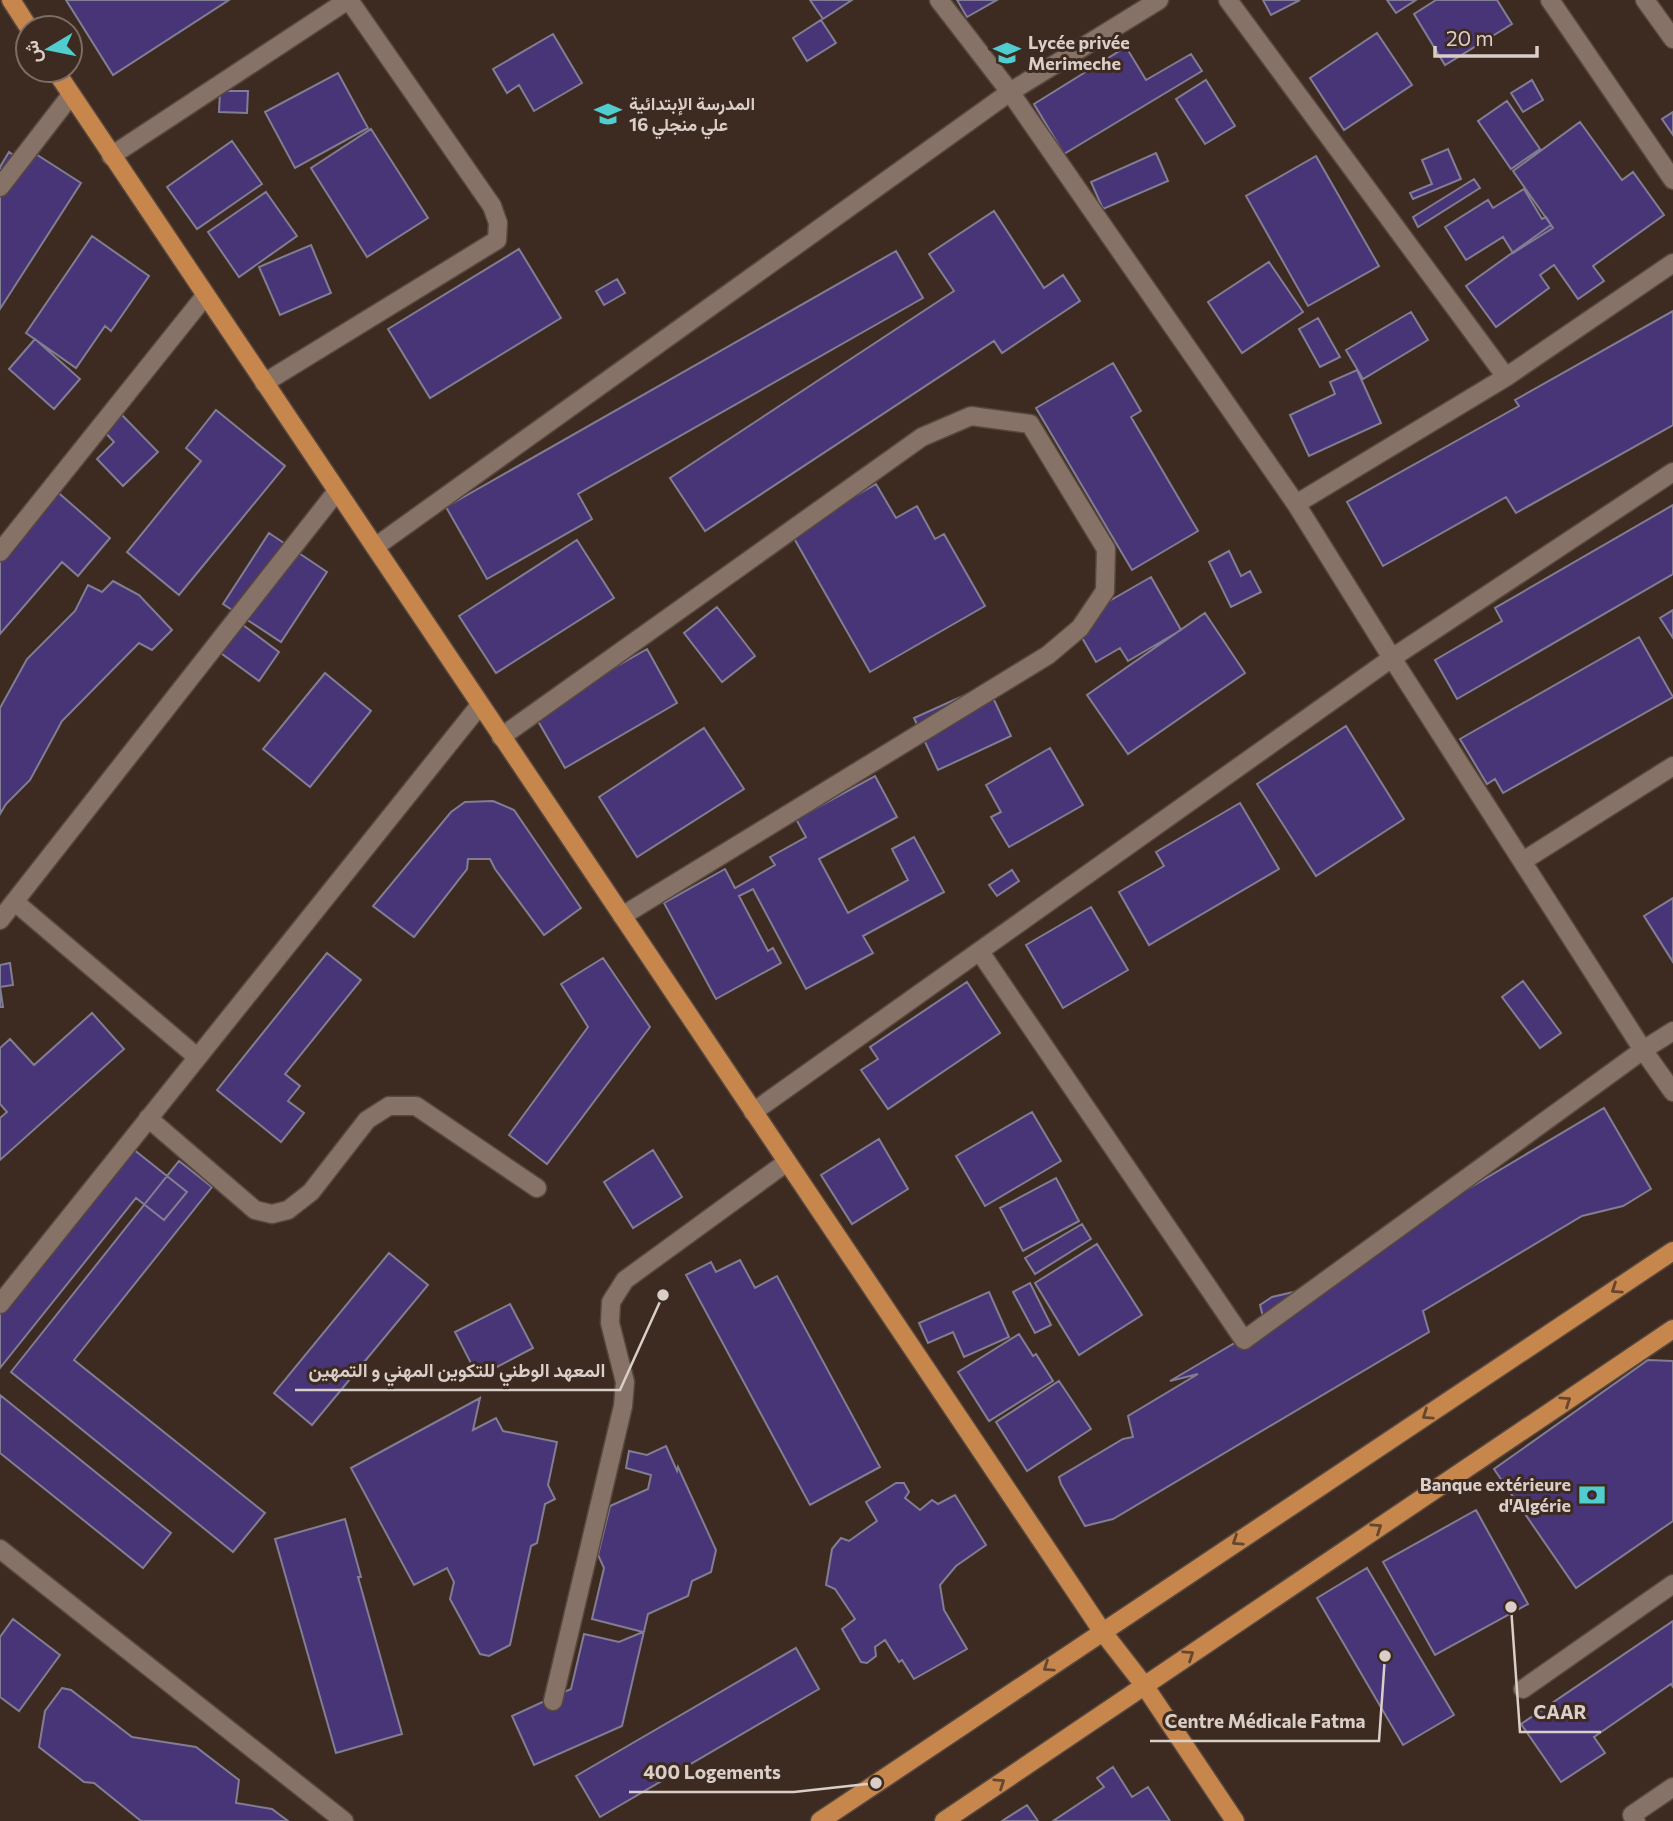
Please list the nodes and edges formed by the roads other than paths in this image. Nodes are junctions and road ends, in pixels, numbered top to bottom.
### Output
1 (12, 0) edge
2 (348, 0) edge
3 (939, 0) edge
4 (1159, 0) edge
5 (1228, 0) edge
6 (1550, 0) edge
7 (1645, 0) edge
8 (0, 8) edge
9 (1673, 39) edge
10 (64, 84) edge
11 (1010, 92) junction
12 (71, 95) junction
13 (111, 156) junction
14 (1673, 180) edge
15 (0, 187) edge
16 (1673, 263) edge
17 (205, 296) junction
18 (1506, 377) junction
19 (264, 383) junction
20 (1673, 472) edge
21 (337, 492) junction
22 (1296, 504) junction
23 (375, 547) junction
24 (0, 552) edge
25 (1392, 658) junction
26 (480, 705) junction
27 (501, 737) junction
28 (1673, 766) edge
29 (1523, 861) junction
30 (15, 902) junction
31 (622, 916) junction
32 (0, 920) edge
33 (980, 952) junction
34 (1673, 1031) edge
35 (1643, 1049) junction
36 (197, 1057) junction
37 (1673, 1092) edge
38 (753, 1112) junction
39 (148, 1118) junction
40 (787, 1162) junction
41 (537, 1188) dead end
42 (1673, 1251) edge
43 (0, 1304) edge
44 (1673, 1329) edge
45 (0, 1549) edge
46 (1673, 1584) edge
47 (1102, 1631) junction
48 (1144, 1685) junction
49 (1523, 1689) dead end
50 (553, 1701) dead end
51 (1673, 1787) edge
52 (344, 1821) edge
53 (820, 1821) edge
54 (944, 1821) edge
55 (1235, 1821) edge
56 (1636, 1821) edge

1 - 8 main road
2 - 13 street
2 - 19 street
3 - 11 street
4 - 11 street
5 - 18 street
6 - 14 street
7 - 9 street
10 - 12 main road
11 - 22 street
11 - 23 street
12 - 13 main road
12 - 15 street
13 - 17 main road
16 - 18 street
17 - 19 main road
17 - 24 street
18 - 22 street
19 - 21 main road
20 - 25 street
21 - 23 main road
21 - 30 street
22 - 25 street
23 - 26 main road
25 - 29 street
25 - 33 street
26 - 27 main road
26 - 36 street
27 - 31 main road
27 - 31 street
28 - 29 street
29 - 35 street
30 - 32 street
30 - 36 street
31 - 38 main road
33 - 35 street
33 - 38 street
34 - 35 street
35 - 37 street
36 - 39 street
38 - 40 main road
39 - 41 street
39 - 43 street
40 - 47 main road
40 - 50 street
42 -> 47 main road
48 -> 44 main road
45 - 52 street
46 - 49 street
47 - 48 main road
47 -> 53 main road
54 -> 48 main road
48 - 55 main road
51 - 56 street

